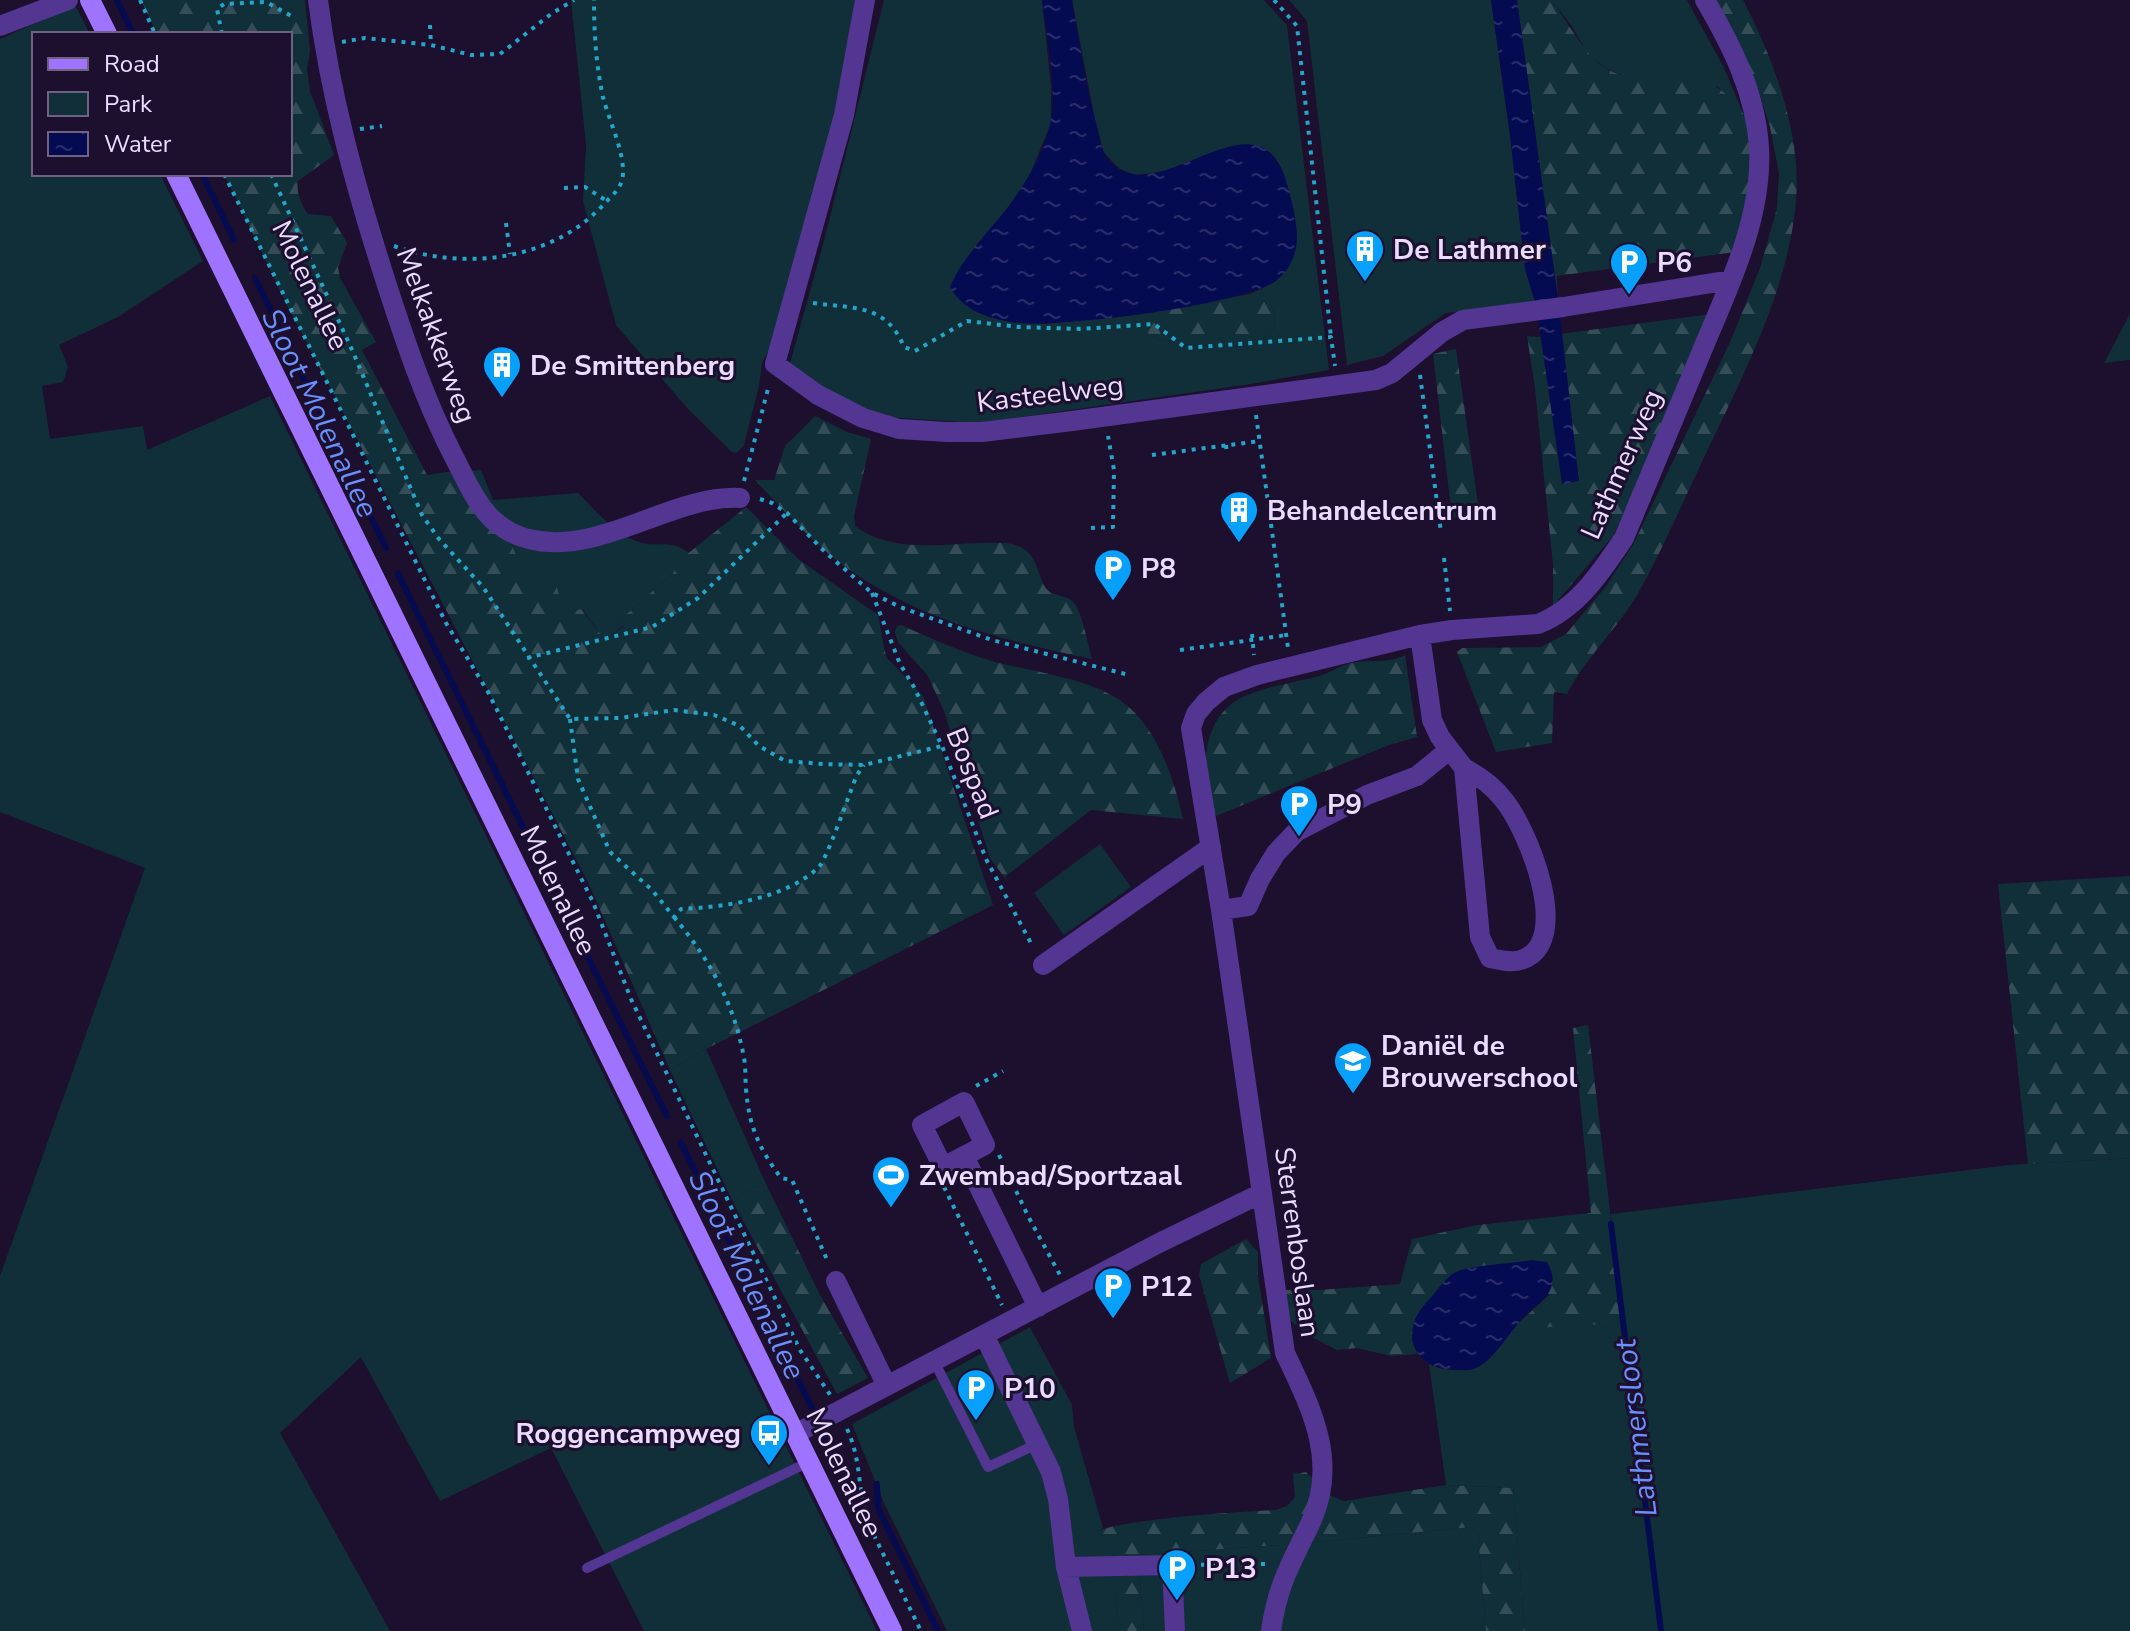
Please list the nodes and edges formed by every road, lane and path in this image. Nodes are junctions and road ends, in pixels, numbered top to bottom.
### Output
1 (68, 0) edge
2 (90, 0) edge
3 (140, 0) edge
4 (318, 0) edge
5 (574, 0) edge
6 (594, 0) edge
7 (865, 0) edge
8 (1274, 0) edge
9 (1705, 0) edge
10 (295, 18) dead end
11 (430, 25) dead end
12 (0, 26) edge
13 (106, 32) edge
14 (154, 32) edge
15 (222, 32) edge
16 (431, 45) junction
17 (324, 48) junction
18 (177, 176) edge
19 (225, 176) edge
20 (564, 188) dead end
21 (607, 201) junction
22 (506, 223) dead end
23 (374, 244) junction
24 (510, 254) junction
25 (1731, 280) junction
26 (795, 300) junction
27 (1331, 337) junction
28 (1417, 352) junction
29 (775, 364) junction
30 (1343, 385) junction
31 (1253, 396) junction
32 (1103, 415) junction
33 (1260, 441) junction
34 (1226, 445) junction
35 (1227, 454) dead end
36 (1152, 455) dead end
37 (740, 498) junction
38 (787, 513) junction
39 (1091, 528) dead end
40 (1441, 532) dead end
41 (1444, 558) dead end
42 (872, 593) junction
43 (1452, 630) junction
44 (1287, 635) junction
45 (1420, 635) junction
46 (1180, 650) dead end
47 (527, 658) dead end
48 (1291, 666) junction
49 (1129, 675) dead end
50 (570, 719) dead end
51 (1191, 728) joint
52 (1449, 750) junction
53 (864, 765) dead end
54 (1464, 768) junction
55 (1211, 847) junction
56 (1221, 910) junction
57 (674, 917) junction
58 (1043, 965) joint
59 (1003, 1071) dead end
60 (964, 1102) junction
61 (985, 1145) junction
62 (964, 1156) junction
63 (943, 1167) junction
64 (1262, 1193) junction
65 (836, 1281) joint
66 (1069, 1292) junction
67 (1038, 1307) junction
68 (1010, 1321) junction
69 (984, 1335) junction
70 (934, 1361) junction
71 (886, 1384) junction
72 (839, 1411) junction
73 (795, 1434) junction
74 (1037, 1444) junction
75 (809, 1462) junction
76 (1288, 1564) junction
77 (1172, 1565) junction
78 (1066, 1567) junction
79 (587, 1568) dead end
80 (892, 1631) edge
81 (921, 1631) edge
82 (1082, 1631) edge
83 (1175, 1631) edge
84 (1271, 1631) edge

1 - 12 street
2 - 13 main road
3 - 14 path
4 - 17 street, Melkakkerweg
5 - 16 path
6 - 21 path
7 - 26 street
8 - 27 path
9 - 25 street, Lathmerweg
10 - 15 path
11 - 16 path
16 - 17 path
17 - 23 street, Melkakkerweg
18 - 73 main road, Molenallee
19 - 72 path, Molenallee
20 - 21 path
21 - 24 path
22 - 24 path
23 - 24 path
23 - 37 street, Melkakkerweg
25 - 28 street
25 - 43 street, Lathmerweg
26 - 27 path
26 - 29 street
27 - 30 path
28 - 30 street
28 - 40 path
29 - 32 street, Kasteelweg
29 - 37 path
30 - 31 street, Kasteelweg
31 - 32 street, Kasteelweg
31 - 33 path
32 - 39 path
33 - 34 path
33 - 44 path
34 - 35 path
34 - 36 path
37 - 38 path
38 - 42 path
38 - 47 path
41 - 43 path
42 - 49 path
42 - 58 path, Bospad
43 - 45 street, Lathmerweg
44 - 46 path
44 - 48 path
45 - 48 street, Lathmerweg
45 - 52 street
48 - 51 street, Lathmerweg
50 - 57 path
51 - 55 street, Sterrenboslaan
52 - 54 street
52 - 56 street
53 - 57 path
54 - 54 street
55 - 56 street, Sterrenboslaan
55 - 58 street
56 - 64 street, Sterrenboslaan
57 - 65 path
59 - 60 path
60 - 61 street
60 - 63 street
61 - 62 street
61 - 66 path
62 - 63 street
62 - 67 street
63 - 68 path
64 - 66 street
64 - 76 street, Sterrenboslaan
65 - 71 street
66 - 67 street
67 - 68 street
68 - 69 street
69 - 70 street
69 - 74 street
70 - 71 street
70 - 74 lane
71 - 72 street
72 - 73 street
72 - 81 path, Molenallee
73 - 75 main road, Molenallee
74 - 78 street
75 - 79 lane
75 - 80 main road, Molenallee
76 - 77 path
76 - 84 street, Sterrenboslaan
77 - 78 street
77 - 83 street
78 - 82 street

